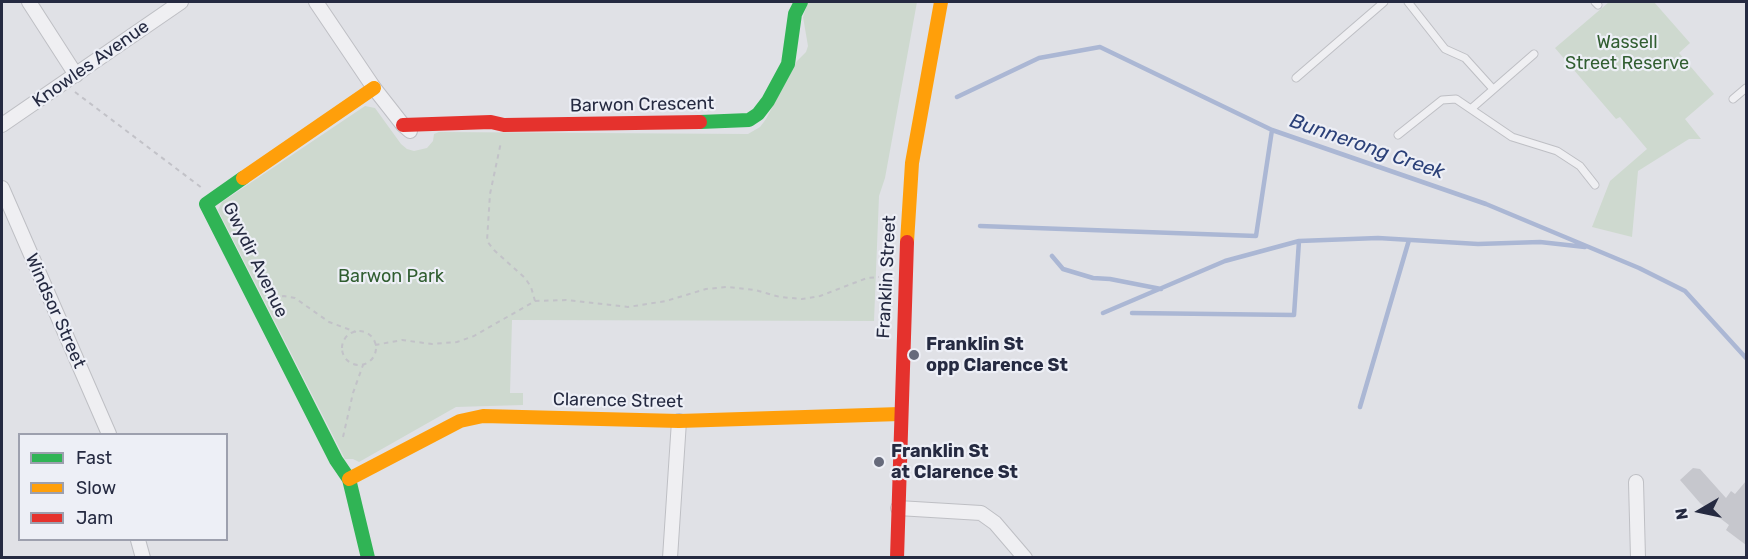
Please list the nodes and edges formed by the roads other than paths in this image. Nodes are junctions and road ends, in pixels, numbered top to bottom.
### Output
1 (29, 2) edge
2 (181, 2) edge
3 (316, 2) edge
4 (801, 2) edge
5 (941, 2) edge
6 (1384, 2) edge
7 (1408, 2) edge
8 (1534, 54) dead end
9 (75, 75) junction
10 (1296, 78) dead end
11 (374, 88) junction
12 (1746, 88) edge
13 (1493, 89) junction
14 (1733, 99) dead end
15 (1472, 108) junction
16 (2, 125) edge
17 (1398, 135) dead end
18 (1595, 185) dead end
19 (2, 188) edge
20 (900, 414) junction
21 (679, 421) junction
22 (108, 433) edge
23 (349, 479) junction
24 (1636, 482) dead end
25 (898, 508) junction
26 (138, 541) edge
27 (143, 558) edge
28 (368, 558) edge
29 (670, 558) edge
30 (897, 558) edge
31 (1025, 558) edge
32 (1638, 558) edge

1 - 9 street
2 - 9 street, Knowles Avenue
3 - 11 street, Barwon Crescent
4 - 11 street, Barwon Crescent
5 - 20 street, Franklin Street
6 - 10 lane
7 - 13 lane
8 - 13 lane
9 - 16 street, Knowles Avenue
11 - 23 street, Gwydir Avenue
12 - 14 lane
13 - 15 lane
15 - 17 lane
15 - 18 lane
19 - 22 street, Windsor Street
20 - 21 street, Clarence Street
20 - 25 street, Franklin Street
21 - 23 street, Clarence Street
21 - 29 street
23 - 28 street, Gwydir Avenue
24 - 32 street
25 - 30 street, Franklin Street
25 - 31 street
26 - 27 street

